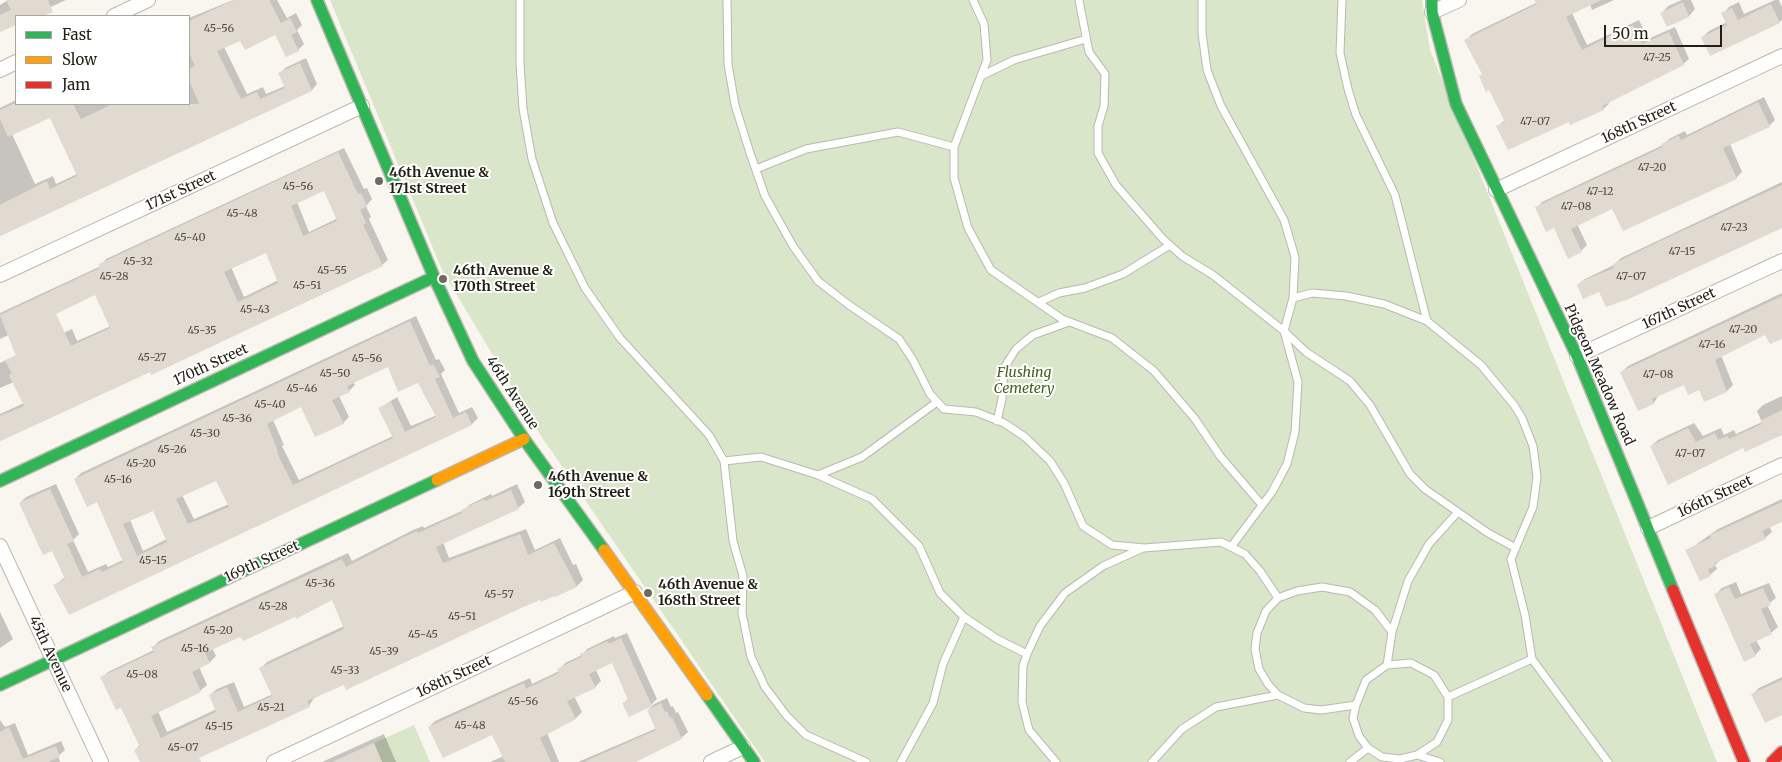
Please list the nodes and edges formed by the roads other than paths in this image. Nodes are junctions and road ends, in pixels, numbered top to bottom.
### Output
1 (148, 0) edge
2 (317, 0) edge
3 (520, 0) edge
4 (727, 0) edge
5 (973, 0) edge
6 (1079, 0) edge
7 (1202, 0) edge
8 (1342, 0) edge
9 (1459, 0) edge
10 (1432, 6) edge
11 (116, 15) edge
12 (1086, 39) junction
13 (1782, 56) edge
14 (15, 62) edge
15 (0, 70) edge
16 (981, 76) junction
17 (362, 106) junction
18 (954, 148) junction
19 (756, 169) junction
20 (1496, 190) junction
21 (1170, 245) junction
22 (1782, 261) edge
23 (0, 275) edge
24 (434, 277) junction
25 (1294, 298) junction
26 (1039, 302) junction
27 (1427, 321) junction
28 (1069, 322) junction
29 (1284, 331) junction
30 (1577, 356) junction
31 (937, 402) junction
32 (998, 420) junction
33 (524, 439) junction
34 (724, 461) junction
35 (1782, 466) edge
36 (818, 476) junction
37 (0, 480) edge
38 (1262, 505) junction
39 (1458, 512) junction
40 (1648, 528) junction
41 (0, 546) edge
42 (1232, 547) junction
43 (1144, 548) junction
44 (1516, 548) junction
45 (635, 592) junction
46 (1278, 598) junction
47 (964, 617) junction
48 (1392, 632) junction
49 (1027, 654) junction
50 (1532, 659) junction
51 (53, 660) junction
52 (1387, 665) junction
53 (0, 685) edge
54 (1278, 695) junction
55 (1448, 697) junction
56 (1356, 705) junction
57 (743, 747) junction
58 (1368, 748) junction
59 (1782, 752) edge
60 (1417, 755) junction
61 (101, 762) edge
62 (274, 762) edge
63 (711, 762) edge
64 (754, 762) edge
65 (866, 762) edge
66 (901, 762) edge
67 (1056, 762) edge
68 (1152, 762) edge
69 (1350, 762) edge
70 (1440, 762) edge
71 (1608, 762) edge
72 (1744, 762) edge
73 (1772, 762) edge

1 - 11 street
2 - 17 street, 46th Avenue
3 - 34 lane
4 - 19 lane
5 - 16 lane
6 - 12 lane
7 - 25 lane
8 - 27 lane
9 - 10 street
10 - 20 street, Pidgeon Meadow Road
12 - 16 lane
12 - 21 lane
13 - 20 street, 168th Street
14 - 15 street
16 - 18 lane
17 - 23 street, 171st Street
17 - 24 street, 46th Avenue
18 - 19 lane
18 - 26 lane
19 - 31 lane
20 - 30 street, Pidgeon Meadow Road
21 - 26 lane
21 - 29 lane
22 - 30 street, 167th Street
24 - 33 street, 46th Avenue
24 - 37 street, 170th Street
25 - 27 lane
25 - 29 lane
26 - 28 lane
27 - 44 lane
28 - 32 lane
28 - 38 lane
29 - 38 lane
29 - 39 lane
30 - 40 street, Pidgeon Meadow Road
31 - 32 lane
31 - 36 lane
32 - 43 lane
33 - 45 street, 46th Avenue
33 - 51 street, 169th Street
34 - 36 lane
34 - 65 lane
35 - 40 street, 166th Street
36 - 47 lane
38 - 42 lane
39 - 44 lane
39 - 48 lane
40 - 72 street, Pidgeon Meadow Road
41 - 51 street, 45th Avenue
42 - 43 lane
42 - 46 lane
43 - 49 lane
44 - 50 lane
45 - 57 street, 46th Avenue
45 - 62 street, 168th Street
46 - 48 lane
46 - 54 lane
47 - 49 lane
47 - 66 lane
48 - 52 lane
49 - 67 lane
50 - 55 lane
50 - 71 lane
51 - 53 street, 169th Street
51 - 61 street, 45th Avenue
52 - 55 lane
52 - 56 lane
54 - 56 lane
54 - 68 lane
55 - 60 lane
56 - 58 lane
57 - 63 street
57 - 64 street, 46th Avenue
58 - 60 lane
58 - 69 lane
59 - 73 street
60 - 70 lane

